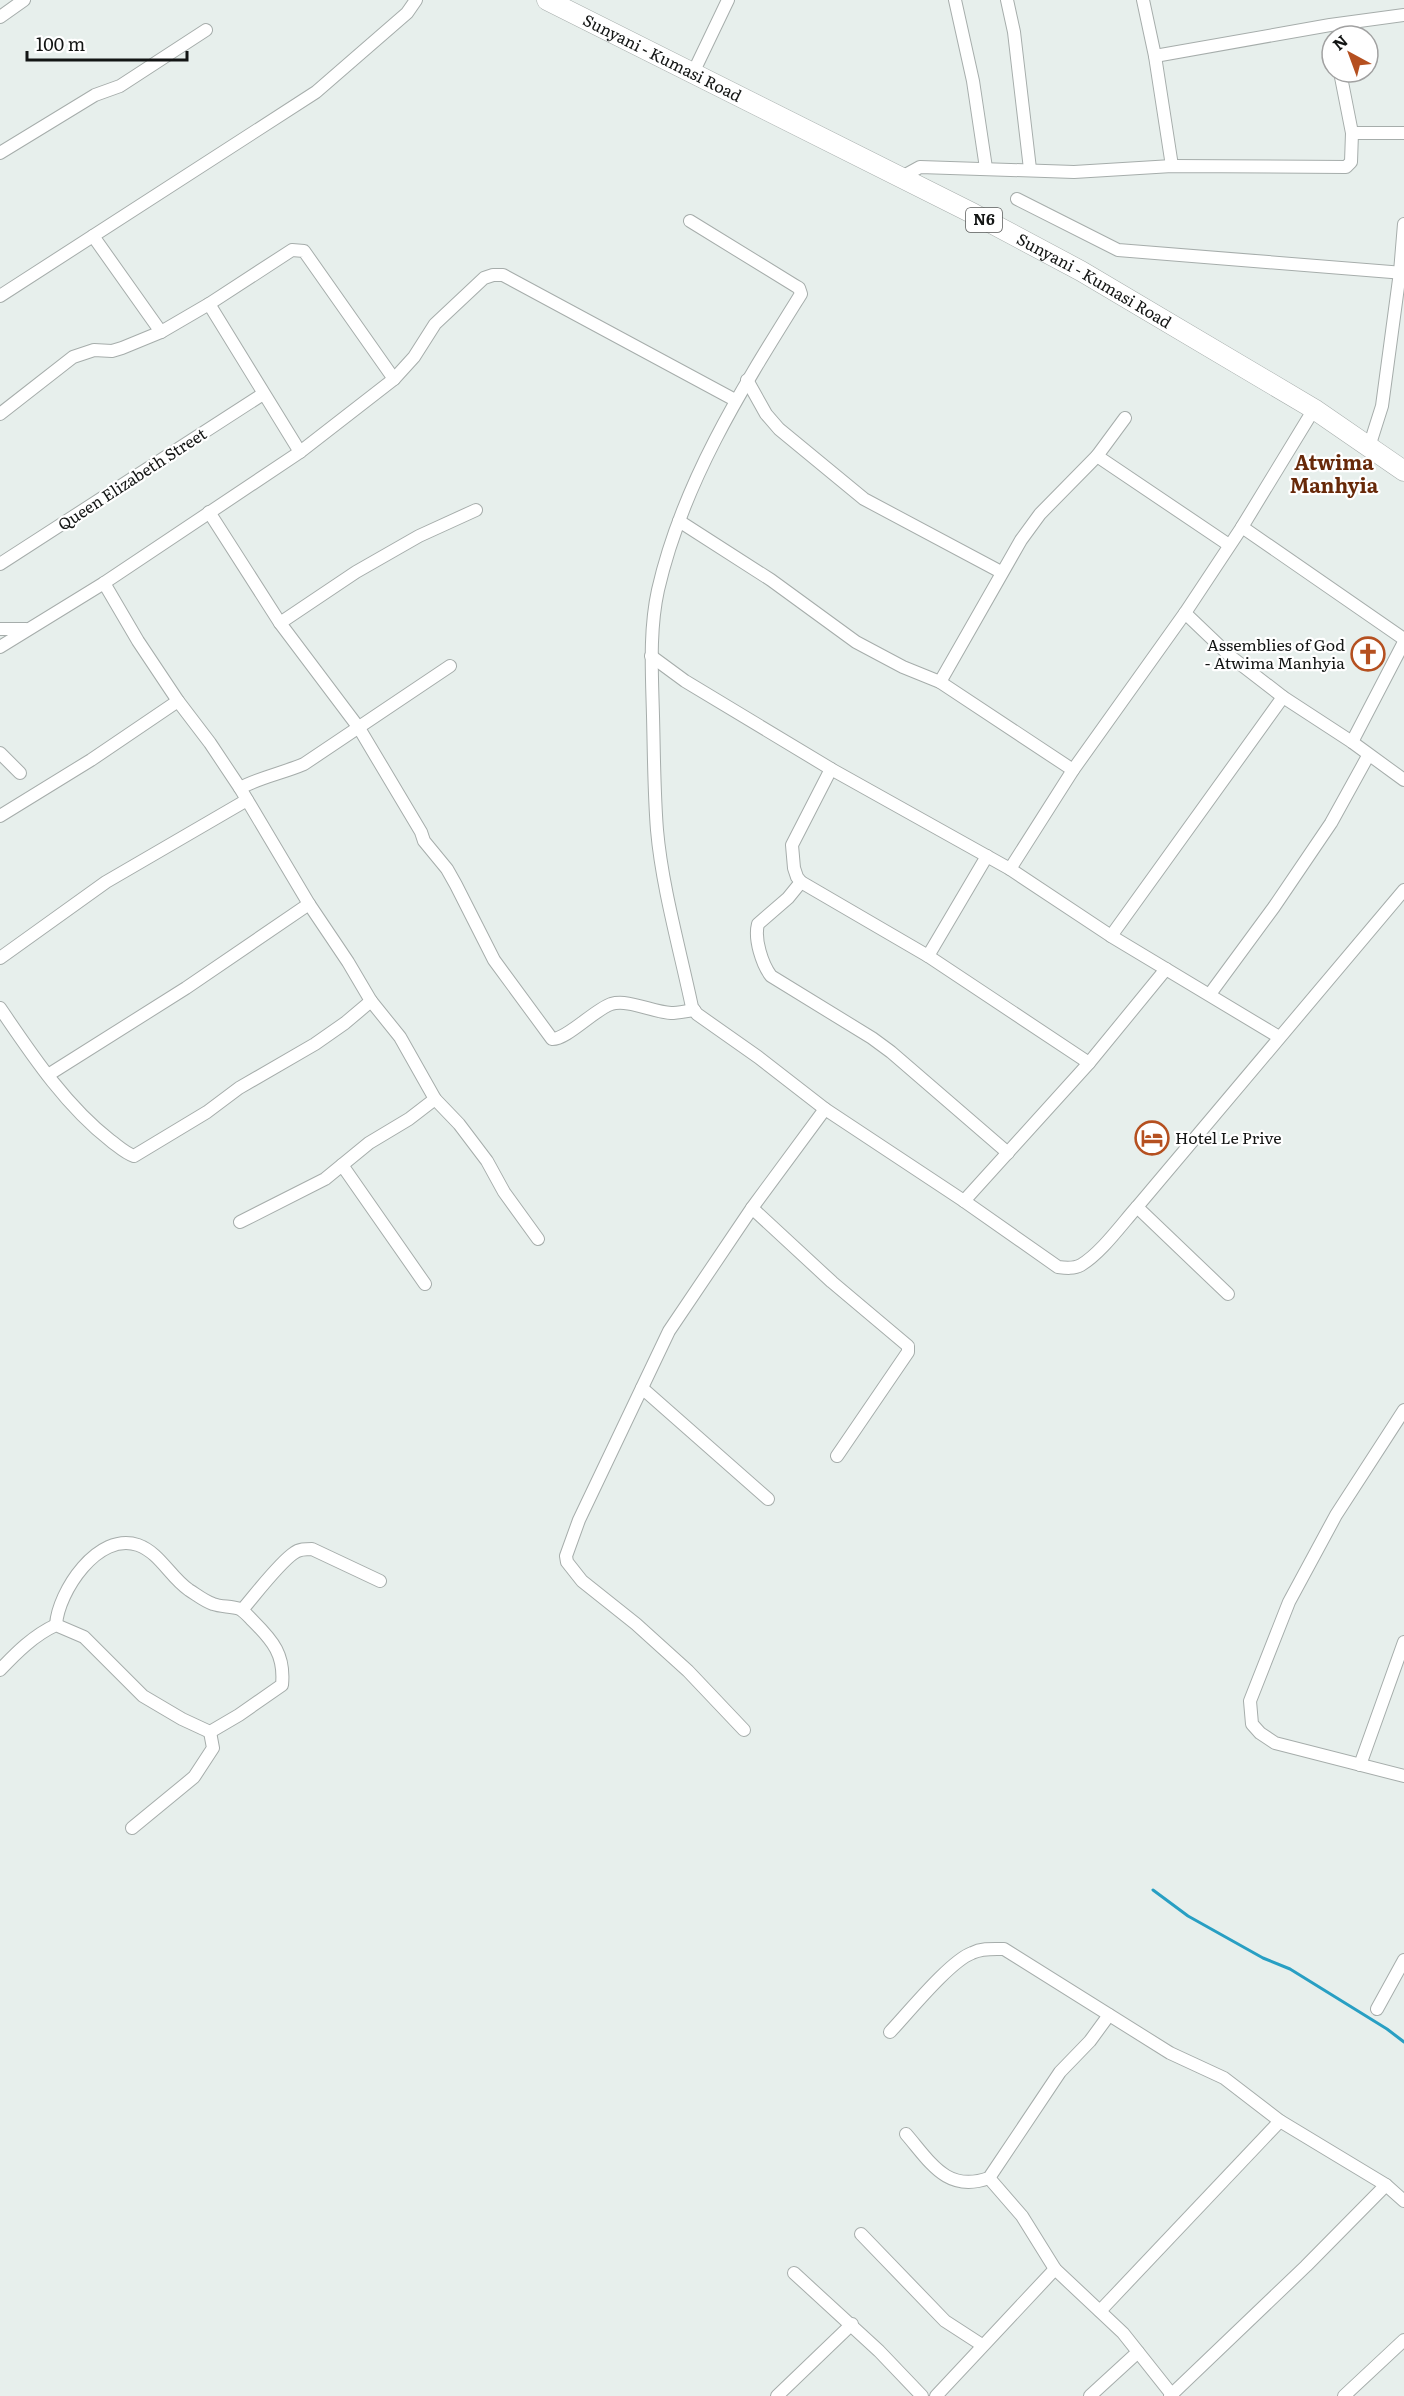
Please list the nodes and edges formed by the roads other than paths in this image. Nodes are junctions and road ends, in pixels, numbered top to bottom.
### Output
1 (24, 0) edge
2 (417, 0) edge
3 (547, 0) edge
4 (728, 0) edge
5 (955, 0) edge
6 (1007, 0) edge
7 (1143, 0) edge
8 (1404, 15) edge
9 (0, 17) edge
10 (1363, 24) edge
11 (206, 30) dead end
12 (1320, 33) edge
13 (1155, 56) junction
14 (693, 73) junction
15 (1343, 84) edge
16 (1353, 133) junction
17 (1404, 133) edge
18 (0, 153) edge
19 (1172, 166) junction
20 (986, 168) junction
21 (1030, 169) junction
22 (900, 178) junction
23 (1017, 199) dead end
24 (690, 221) dead end
25 (1404, 224) edge
26 (93, 236) junction
27 (1402, 273) edge
28 (0, 296) edge
29 (209, 304) junction
30 (161, 332) junction
31 (394, 379) junction
32 (747, 380) junction
33 (263, 394) junction
34 (735, 400) junction
35 (1314, 409) junction
36 (0, 414) edge
37 (1125, 418) dead end
38 (1369, 447) junction
39 (300, 452) junction
40 (1097, 456) junction
41 (1404, 471) edge
42 (476, 510) dead end
43 (209, 512) junction
44 (679, 521) junction
45 (1242, 527) junction
46 (1230, 545) junction
47 (0, 564) edge
48 (1001, 573) junction
49 (104, 583) junction
50 (1185, 613) junction
51 (280, 623) junction
52 (0, 629) edge
53 (26, 630) junction
54 (1404, 640) edge
55 (0, 647) edge
56 (651, 656) junction
57 (450, 666) dead end
58 (940, 682) junction
59 (1283, 697) junction
60 (178, 701) junction
61 (359, 728) junction
62 (1352, 742) junction
63 (0, 753) edge
64 (1368, 756) junction
65 (831, 769) junction
66 (1073, 770) junction
67 (20, 773) dead end
68 (1404, 780) edge
69 (240, 788) junction
70 (247, 800) junction
71 (0, 816) edge
72 (987, 856) junction
73 (1010, 869) junction
74 (801, 882) junction
75 (1404, 890) edge
76 (309, 904) junction
77 (1111, 936) junction
78 (928, 956) junction
79 (0, 958) edge
80 (1166, 969) junction
81 (1210, 994) junction
82 (371, 1001) junction
83 (0, 1008) edge
84 (694, 1010) junction
85 (1279, 1037) junction
86 (1089, 1063) junction
87 (48, 1075) junction
88 (435, 1099) junction
89 (825, 1109) junction
90 (1008, 1153) junction
91 (342, 1165) junction
92 (964, 1201) junction
93 (1137, 1207) junction
94 (752, 1208) junction
95 (240, 1222) dead end
96 (538, 1239) dead end
97 (425, 1284) dead end
98 (1228, 1294) dead end
99 (642, 1388) junction
100 (1404, 1410) edge
101 (837, 1456) dead end
102 (768, 1499) dead end
103 (380, 1581) dead end
104 (242, 1610) junction
105 (56, 1625) junction
106 (1403, 1646) edge
107 (0, 1670) edge
108 (744, 1730) dead end
109 (210, 1732) junction
110 (1360, 1766) junction
111 (1404, 1776) edge
112 (132, 1828) dead end
113 (1404, 1960) edge
114 (1377, 2009) dead end
115 (1108, 2015) junction
116 (890, 2032) dead end
117 (1280, 2121) junction
118 (906, 2134) dead end
119 (989, 2178) junction
120 (1386, 2185) junction
121 (1404, 2201) edge
122 (861, 2234) dead end
123 (1055, 2269) junction
124 (795, 2273) dead end
125 (1100, 2311) junction
126 (852, 2324) junction
127 (1404, 2340) edge
128 (982, 2345) junction
129 (1138, 2352) junction
130 (1172, 2395) edge
131 (777, 2396) edge
132 (922, 2396) edge
133 (936, 2396) edge
134 (1090, 2396) edge
135 (1344, 2396) edge

1 - 9 street
2 - 26 street
3 - 14 main road, Sunyani - Kumasi Road / N6
4 - 14 street
5 - 20 street
6 - 21 street
7 - 13 street
8 - 10 street
11 - 18 street
12 - 13 street
13 - 19 street
14 - 22 main road, Sunyani - Kumasi Road / N6
15 - 16 street
16 - 17 street
16 - 19 street
19 - 21 street
20 - 21 street
20 - 22 street
22 - 35 main road, Sunyani - Kumasi Road / N6
23 - 27 street
24 - 32 street
25 - 27 street
26 - 28 street
26 - 30 street
27 - 38 street
29 - 30 street
29 - 31 street
29 - 33 street
30 - 36 street
31 - 34 street
31 - 39 street
32 - 34 street
32 - 48 street
33 - 39 street
33 - 47 street, Queen Elizabeth Street
34 - 44 street
35 - 38 main road, Sunyani - Kumasi Road / N6
35 - 45 street
37 - 40 street
38 - 41 main road, Sunyani - Kumasi Road / N6
39 - 43 street
40 - 46 street
40 - 48 street
42 - 51 street
43 - 49 street
43 - 51 street
44 - 56 street
44 - 58 street
45 - 46 street
45 - 54 street
46 - 50 street
48 - 58 street
49 - 53 street
49 - 60 street
50 - 59 street
50 - 66 street
51 - 61 street
52 - 53 street
53 - 55 street
54 - 62 street
56 - 65 street
56 - 84 street
57 - 61 street
58 - 66 street
59 - 62 street
59 - 77 street
60 - 69 street
60 - 71 street
61 - 69 street
61 - 84 street
62 - 64 street
63 - 67 street
64 - 68 street
64 - 81 street
65 - 72 street
65 - 74 street
66 - 73 street
69 - 70 street
70 - 76 street
70 - 79 street
72 - 73 street
72 - 78 street
73 - 77 street
74 - 78 street
74 - 90 street
75 - 85 street
76 - 82 street
76 - 87 street
77 - 80 street
78 - 86 street
80 - 81 street
80 - 86 street
81 - 85 street
82 - 87 street
82 - 88 street
83 - 87 street
84 - 89 street
85 - 93 street
86 - 90 street
88 - 91 street
88 - 96 street
89 - 92 street
89 - 94 street
90 - 92 street
91 - 95 street
91 - 97 street
92 - 93 street
93 - 98 street
94 - 99 street
94 - 101 street
99 - 102 street
99 - 108 street
100 - 110 street
103 - 104 street
104 - 105 street
104 - 109 street
105 - 107 street
105 - 109 street
106 - 110 street
109 - 112 street
110 - 111 street
113 - 114 street
115 - 116 street
115 - 117 street
115 - 119 street
117 - 120 street
117 - 125 street
118 - 119 street
119 - 123 street
120 - 121 street
120 - 130 street
122 - 128 street
123 - 125 street
123 - 128 street
124 - 126 street
125 - 129 street
126 - 131 street
126 - 132 street
127 - 135 street
128 - 133 street
129 - 130 street
129 - 134 street

